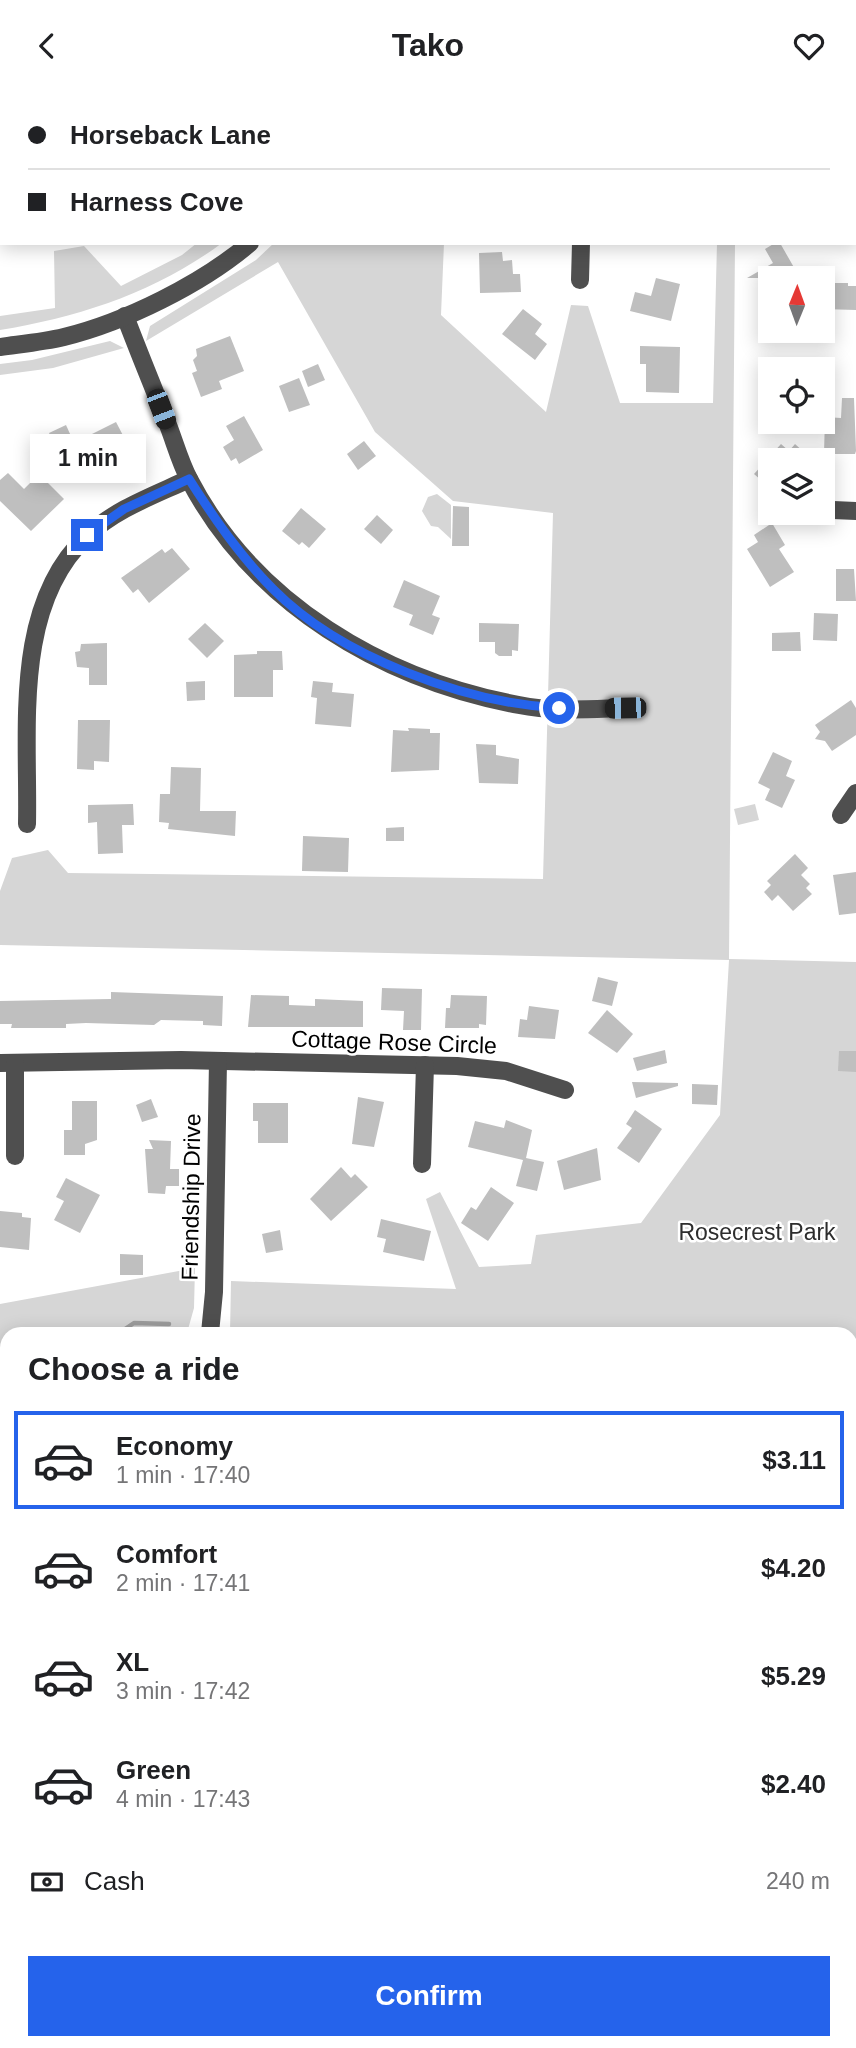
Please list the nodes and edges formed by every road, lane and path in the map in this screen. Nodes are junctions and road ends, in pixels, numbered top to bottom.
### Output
1 (243, 245) edge
2 (581, 245) edge
3 (580, 280) dead end
4 (125, 316) junction
5 (0, 347) edge
6 (189, 479) junction
7 (835, 510) edge
8 (856, 511) edge
9 (625, 708) dead end
10 (856, 793) edge
11 (841, 815) dead end
12 (27, 824) dead end
13 (218, 1061) junction
14 (7, 1063) edge
15 (425, 1065) junction
16 (565, 1090) dead end
17 (15, 1156) dead end
18 (422, 1164) dead end
19 (211, 1327) edge

1 - 4 street
2 - 3 street
4 - 5 street
4 - 6 street
6 - 9 street
6 - 12 street
7 - 8 street
10 - 11 street
13 - 14 street, Cottage Rose Circle
13 - 15 street, Cottage Rose Circle
13 - 19 street, Friendship Drive
14 - 17 street
15 - 16 street, Cottage Rose Circle
15 - 18 street

